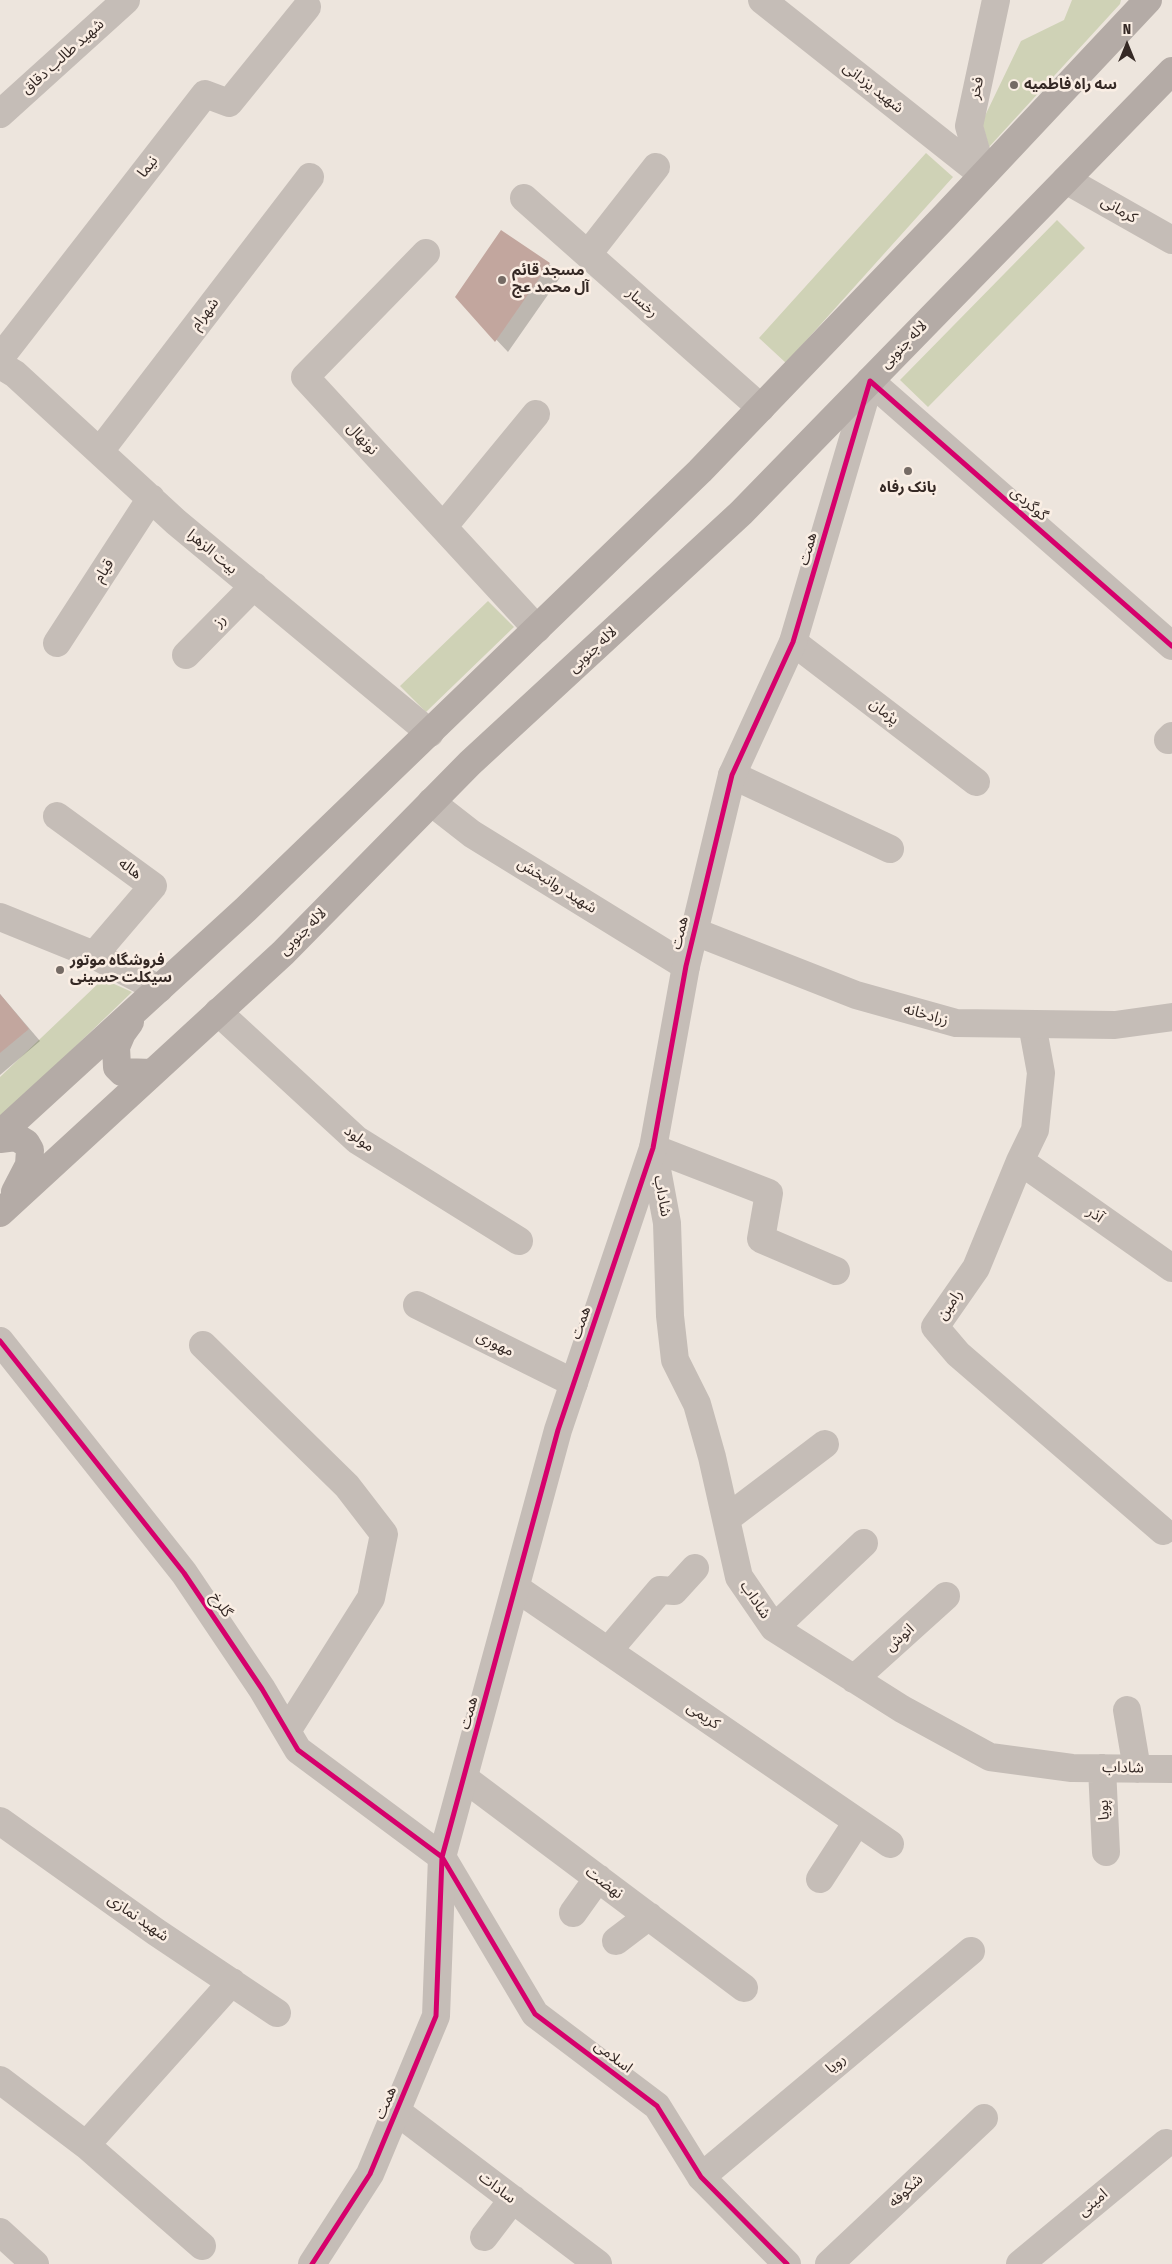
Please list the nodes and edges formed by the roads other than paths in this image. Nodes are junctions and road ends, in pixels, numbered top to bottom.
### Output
1 (126, 0) edge
2 (762, 0) edge
3 (996, 0) edge
4 (1148, 0) edge
5 (307, 7) dead end
6 (1172, 71) edge
7 (0, 114) edge
8 (656, 167) dead end
9 (983, 175) junction
10 (310, 177) dead end
11 (1066, 180) junction
12 (524, 198) dead end
13 (1172, 240) edge
14 (426, 253) dead end
15 (588, 254) junction
16 (0, 358) edge
17 (0, 365) edge
18 (870, 381) junction
19 (761, 408) junction
20 (536, 414) dead end
21 (100, 451) junction
22 (151, 498) junction
23 (443, 527) junction
24 (254, 586) junction
25 (537, 629) junction
26 (793, 642) junction
27 (57, 643) dead end
28 (1172, 646) edge
29 (186, 655) dead end
30 (430, 733) junction
31 (732, 775) junction
32 (976, 782) dead end
33 (431, 802) junction
34 (57, 816) dead end
35 (890, 849) dead end
36 (0, 917) edge
37 (693, 931) junction
38 (94, 955) junction
39 (686, 966) junction
40 (152, 995) junction
41 (218, 1012) junction
42 (1172, 1017) edge
43 (1032, 1024) junction
44 (152, 1073) junction
45 (0, 1134) edge
46 (0, 1140) edge
47 (653, 1148) junction
48 (1020, 1161) junction
49 (5, 1208) edge
50 (519, 1241) dead end
51 (1172, 1268) edge
52 (836, 1271) dead end
53 (417, 1305) dead end
54 (0, 1341) edge
55 (203, 1345) dead end
56 (574, 1383) junction
57 (825, 1444) dead end
58 (726, 1519) junction
59 (1163, 1531) dead end
60 (864, 1543) dead end
61 (694, 1568) dead end
62 (516, 1588) junction
63 (946, 1596) dead end
64 (774, 1628) junction
65 (608, 1651) junction
66 (854, 1679) junction
67 (1127, 1710) dead end
68 (287, 1731) junction
69 (1102, 1768) junction
70 (1137, 1769) junction
71 (1172, 1769) edge
72 (464, 1778) junction
73 (0, 1821) edge
74 (857, 1822) junction
75 (890, 1844) dead end
76 (1106, 1852) dead end
77 (442, 1857) junction
78 (598, 1878) junction
79 (820, 1879) dead end
80 (573, 1913) dead end
81 (649, 1916) junction
82 (616, 1941) dead end
83 (971, 1951) dead end
84 (232, 1982) junction
85 (744, 1988) dead end
86 (277, 2013) dead end
87 (0, 2080) edge
88 (396, 2111) junction
89 (984, 2118) dead end
90 (1166, 2143) dead end
91 (86, 2145) junction
92 (701, 2177) junction
93 (513, 2199) junction
94 (0, 2232) edge
95 (484, 2237) dead end
96 (202, 2246) dead end
97 (34, 2264) edge
98 (312, 2264) edge
99 (598, 2264) edge
100 (787, 2264) edge
101 (828, 2264) edge
102 (1020, 2264) edge

1 - 7 street, شهید طالب دقاق
2 - 9 street, شهید یزدانی
3 - 9 street, فخر
4 - 9 main road
5 - 16 street, نیما
6 - 11 main road, لاله جنوبی
8 - 15 street
9 - 19 main road
10 - 21 street, شهرام
11 - 13 street, کرمانی
11 - 18 main road, لاله جنوبی
12 - 15 street, رخسار
14 - 23 street, نونهال
15 - 19 street, رخسار
17 - 21 street, بیت الزهرا
18 - 26 street, همت
18 - 28 street, گوگردی
18 - 33 main road, لاله جنوبی
19 - 25 main road
20 - 23 street
21 - 22 street, بیت الزهرا
22 - 24 street, بیت الزهرا
22 - 27 street, قیام
23 - 25 street, نونهال
24 - 29 street, رز
24 - 30 street, بیت الزهرا
25 - 30 main road
26 - 31 street, همت
26 - 32 street, پژمان
30 - 40 main road
31 - 35 street
31 - 37 street, همت
33 - 39 street, شهید روانبخش
33 - 41 main road, لاله جنوبی
34 - 38 street, هاله
36 - 38 street
37 - 39 street, همت
37 - 43 street, زرادخانه
38 - 40 street
39 - 47 street, همت
40 - 44 main road
40 - 45 main road
41 - 44 main road, لاله جنوبی
41 - 50 street, مولود
42 - 43 street, زرادخانه
43 - 48 street, رامین
44 - 49 main road, لاله جنوبی
46 - 49 main road
47 - 52 street
47 - 56 street, همت
47 - 58 street, شاداب
48 - 51 street, آذر
48 - 59 street, رامین
53 - 56 street, مهوری
54 - 68 street, گلرخ
55 - 68 street
56 - 62 street, همت
57 - 58 street
58 - 64 street, شاداب
60 - 64 street
61 - 65 street
62 - 65 street, کریمی
62 - 72 street, همت
63 - 66 street, انوش
64 - 66 street, شاداب
65 - 74 street, کریمی
66 - 69 street, شاداب
67 - 70 street
68 - 77 street, گلرخ
69 - 70 street, شاداب
69 - 76 street, پویا
70 - 71 street, شاداب
72 - 77 street, همت
72 - 78 street, نهضت
73 - 84 street, شهید نمازی
74 - 75 street, کریمی
74 - 79 street
77 - 88 street, همت
77 - 92 street, اسلامی
78 - 80 street
78 - 81 street, نهضت
81 - 82 street
81 - 85 street, نهضت
83 - 92 street, رویا
84 - 86 street, شهید نمازی
84 - 91 street
87 - 91 street
88 - 93 street, سادات
88 - 98 street, همت
89 - 101 street, شکوفه
90 - 102 street, امینی
91 - 96 street
92 - 100 street, اسلامی
93 - 95 street
93 - 99 street, سادات
94 - 97 street

